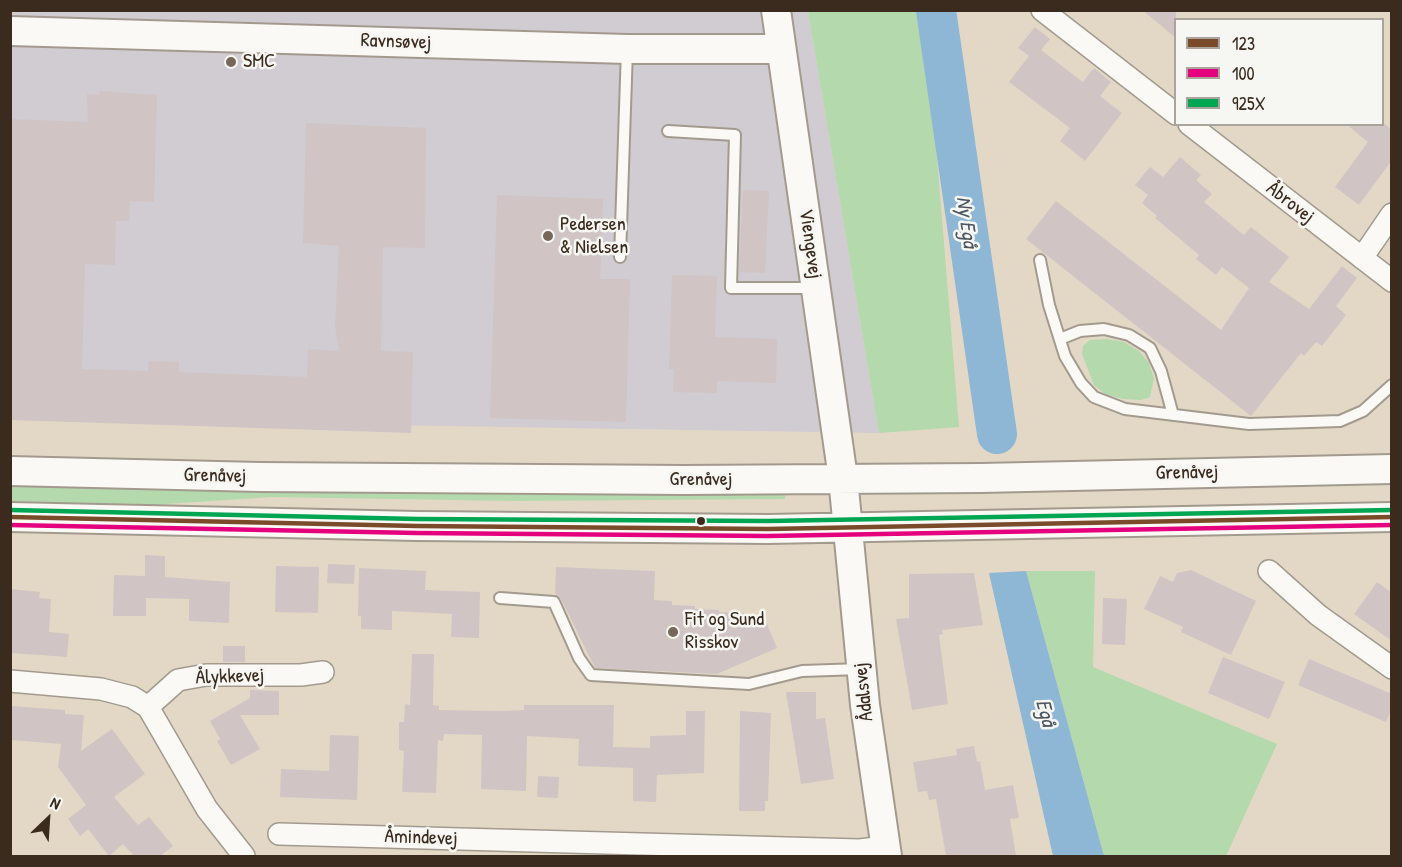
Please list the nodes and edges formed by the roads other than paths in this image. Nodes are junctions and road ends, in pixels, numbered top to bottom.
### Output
1 (776, 10) edge
2 (1042, 10) edge
3 (10, 31) edge
4 (627, 48) junction
5 (781, 49) junction
6 (1174, 112) edge
7 (1192, 126) edge
8 (668, 131) dead end
9 (1392, 214) edge
10 (620, 257) dead end
11 (1362, 258) junction
12 (1040, 260) dead end
13 (1392, 281) edge
14 (816, 288) junction
15 (1060, 339) junction
16 (1392, 385) edge
17 (1173, 415) junction
18 (1392, 469) edge
19 (10, 471) edge
20 (843, 478) junction
21 (10, 517) edge
22 (1392, 517) edge
23 (847, 526) junction
24 (1269, 571) dead end
25 (501, 598) dead end
26 (1392, 668) edge
27 (861, 669) junction
28 (323, 672) dead end
29 (10, 681) edge
30 (148, 707) junction
31 (279, 834) dead end
32 (886, 852) edge
33 (244, 856) edge

1 - 5 main road, Viengevej
2 - 6 street
3 - 4 main road, Ravnsøvej
4 - 5 main road, Ravnsøvej
4 - 10 lane
5 - 14 main road, Viengevej
7 - 11 street, Åbrovej
8 - 14 lane
9 - 11 street
11 - 13 street, Åbrovej
12 - 15 lane
14 - 20 main road, Viengevej
15 - 17 lane
15 - 17 lane
16 - 17 lane
18 - 20 main road, Grenåvej
19 - 20 main road, Grenåvej
20 - 23 main road, Viengevej
21 - 23 main road
22 - 23 main road
23 - 27 main road, Ådalsvej
24 - 26 street
25 - 27 lane
27 - 32 main road, Ådalsvej
28 - 30 street, Ålykkevej
29 - 30 street
30 - 33 street
31 - 32 street, Åmindevej

